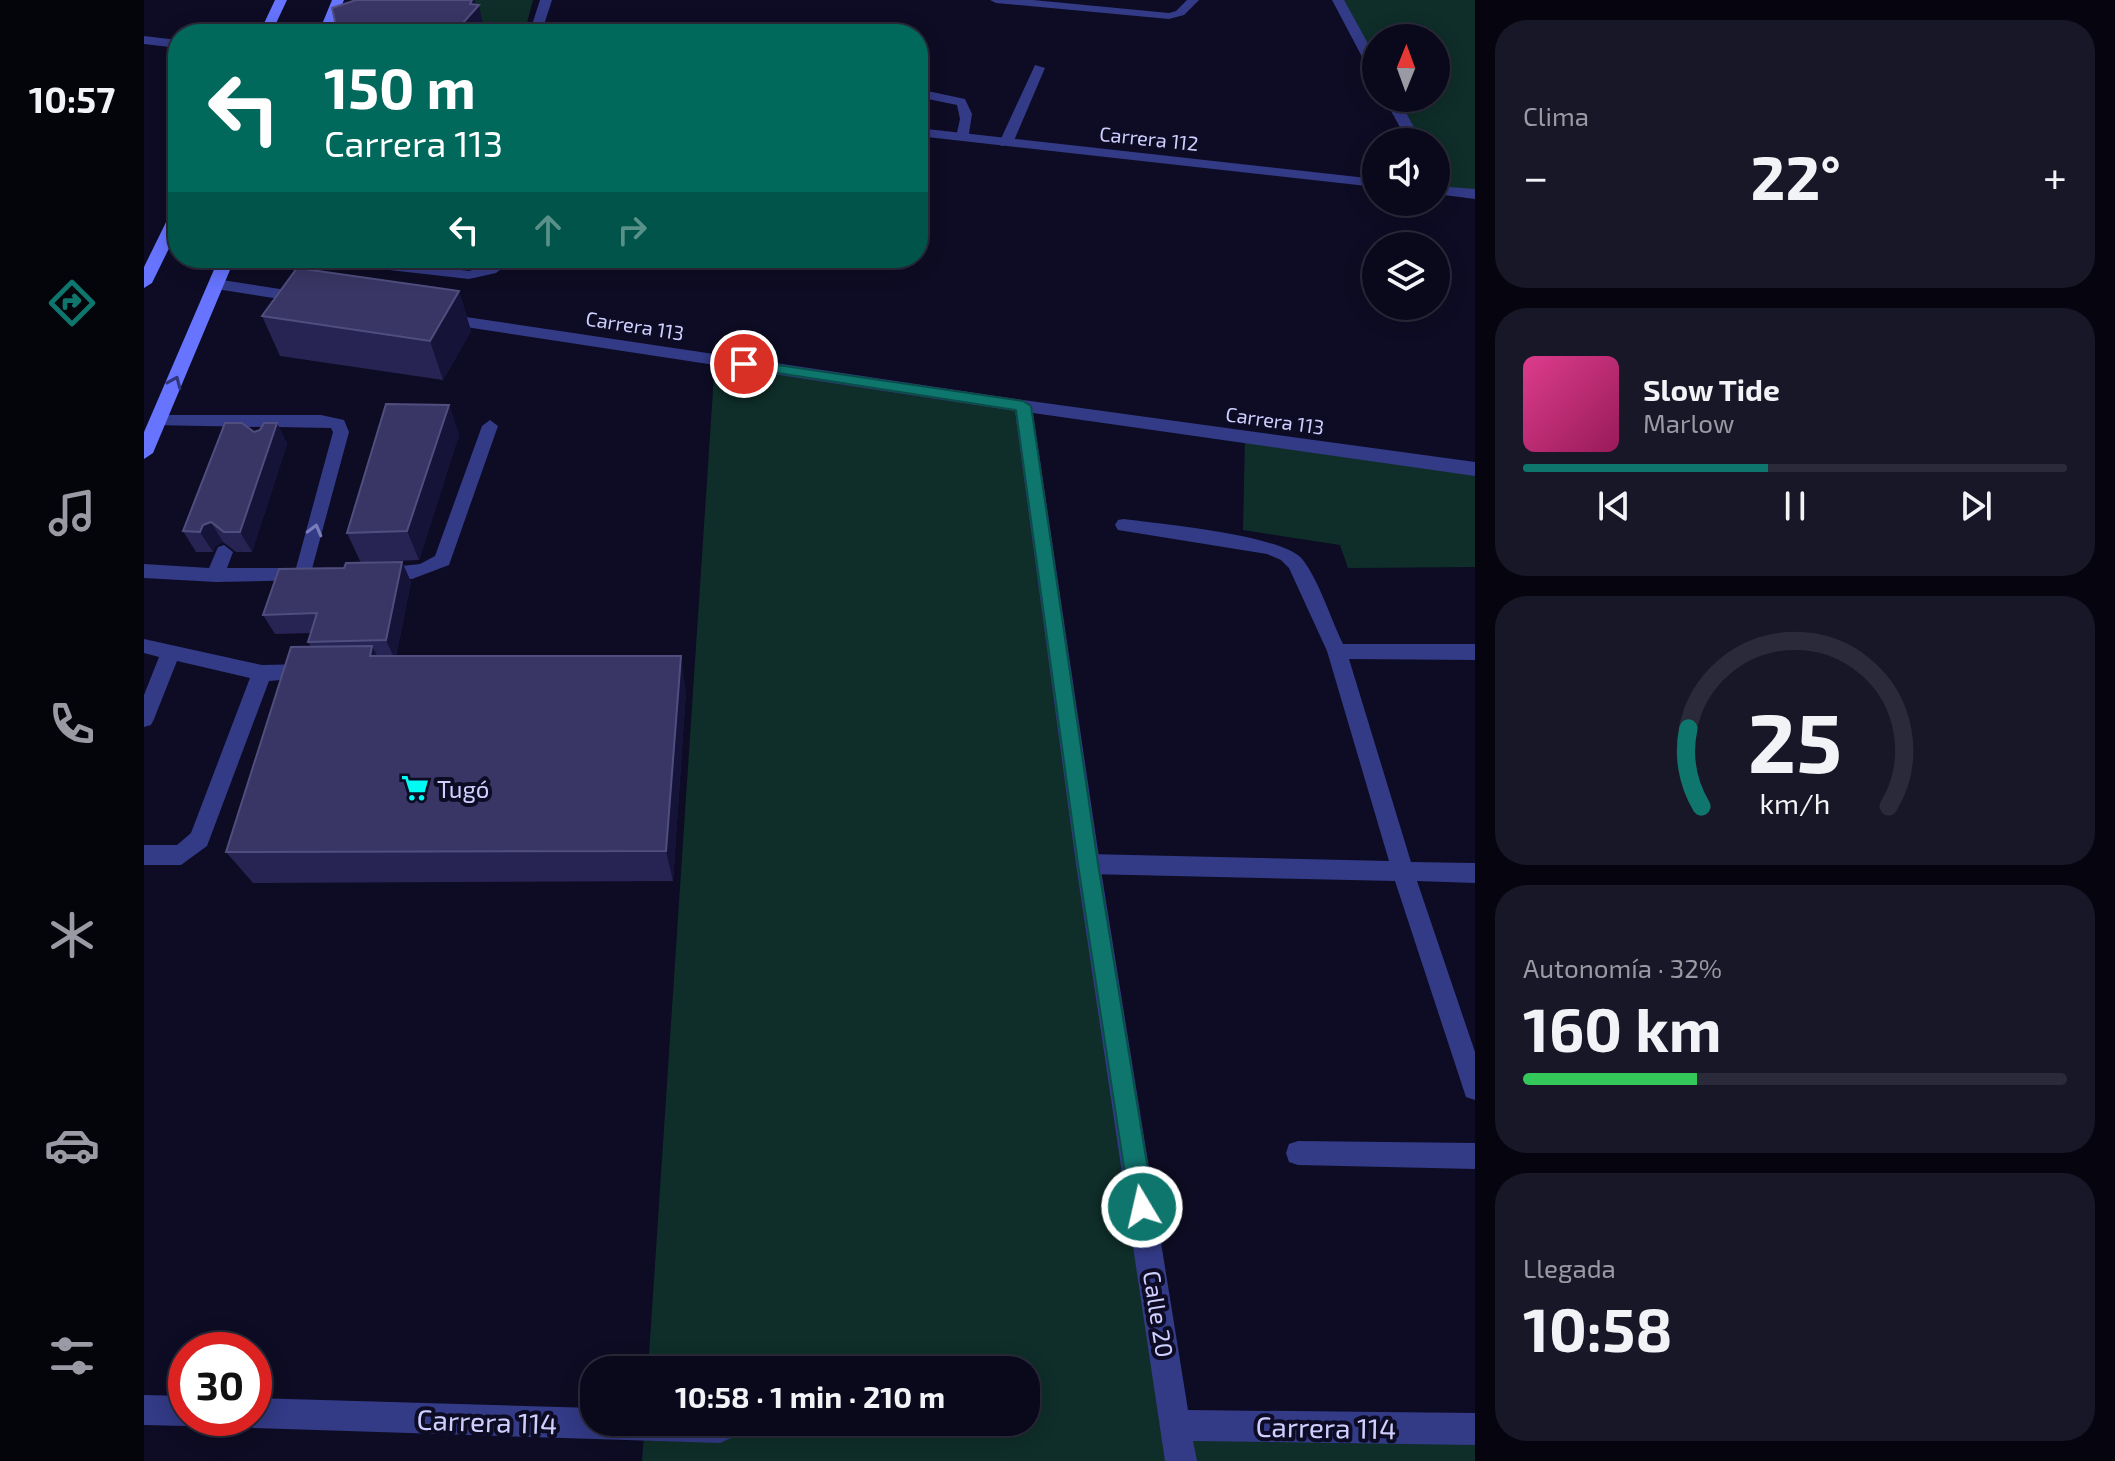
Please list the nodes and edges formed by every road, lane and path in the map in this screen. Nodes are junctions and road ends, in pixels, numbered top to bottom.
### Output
1 (281, 0) edge
2 (338, 0) edge
3 (546, 0) edge
4 (996, 0) edge
5 (1193, 0) edge
6 (1338, 0) edge
7 (270, 24) edge
8 (328, 24) edge
9 (538, 24) edge
10 (144, 40) edge
11 (168, 43) edge
12 (1362, 44) edge
13 (1039, 68) dead end
14 (928, 95) edge
15 (928, 133) edge
16 (963, 137) junction
17 (1006, 143) junction
18 (1362, 181) edge
19 (1450, 189) edge
20 (1475, 194) edge
21 (168, 234) edge
22 (223, 268) edge
23 (319, 268) edge
24 (494, 268) edge
25 (144, 283) edge
26 (320, 283) junction
27 (216, 284) junction
28 (426, 316) edge
29 (1023, 406) junction
30 (158, 421) junction
31 (272, 421) junction
32 (490, 426) dead end
33 (264, 444) edge
34 (144, 453) edge
35 (1475, 469) edge
36 (1124, 525) dead end
37 (224, 552) edge
38 (144, 571) edge
39 (360, 574) edge
40 (216, 575) junction
41 (144, 646) edge
42 (1337, 651) junction
43 (171, 652) junction
44 (1475, 652) edge
45 (324, 672) edge
46 (262, 673) junction
47 (144, 719) edge
48 (144, 855) edge
49 (1088, 864) junction
50 (1403, 871) junction
51 (1475, 873) edge
52 (1475, 1088) edge
53 (1298, 1153) dead end
54 (1475, 1156) edge
55 (144, 1410) edge
56 (168, 1411) edge
57 (272, 1414) edge
58 (580, 1423) edge
59 (1176, 1425) junction
60 (1475, 1429) edge
61 (1181, 1461) edge

1 - 7 main road
2 - 8 main road
3 - 9 street
4 - 5 lane
6 - 12 street
10 - 11 lane
13 - 17 lane
14 - 16 lane
15 - 16 street, Carrera 112
16 - 17 street, Carrera 112
17 - 18 street, Carrera 112
19 - 20 street
21 - 25 main road
22 - 27 main road
23 - 26 lane
24 - 26 lane
26 - 27 street
30 -> 27 main road
28 - 29 street, Carrera 113
29 - 35 street, Carrera 113
29 - 49 street, Calle 20
30 - 31 lane
30 - 34 main road
31 - 33 lane
40 -> 31 lane
32 - 39 lane
36 - 42 lane
37 - 40 lane
38 - 40 lane
41 - 43 lane
42 - 44 lane
42 - 50 lane
43 - 46 lane
43 - 47 lane
45 - 46 lane
46 - 48 lane
49 - 50 lane
49 - 59 street, Calle 20
50 - 51 lane
50 - 52 lane
53 - 54 lane
55 - 56 street
57 - 58 street, Carrera 114
59 - 60 street, Carrera 114
59 - 61 street, Calle 20

